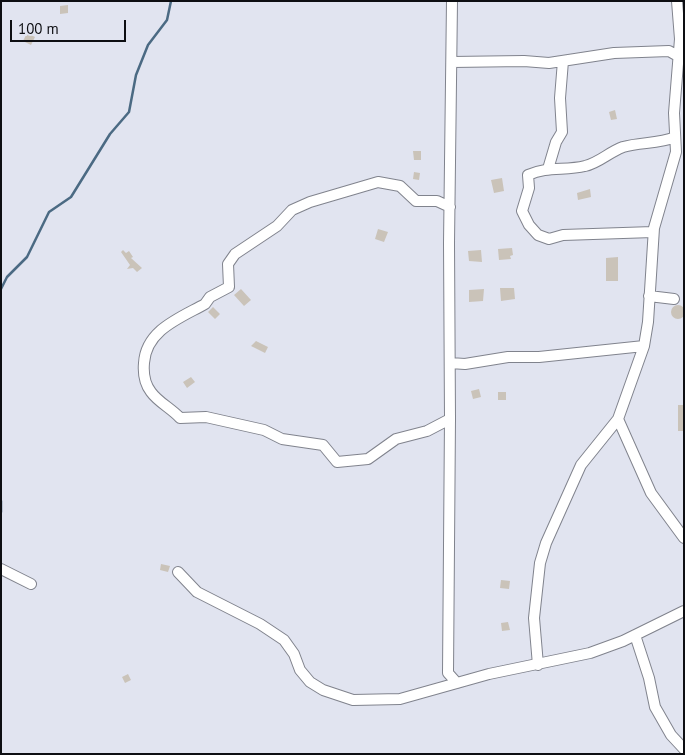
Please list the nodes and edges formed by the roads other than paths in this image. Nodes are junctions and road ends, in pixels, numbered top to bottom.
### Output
1 (452, 1) edge
2 (677, 1) edge
3 (681, 58) edge
4 (563, 61) junction
5 (452, 62) junction
6 (678, 130) edge
7 (548, 168) junction
8 (450, 208) junction
9 (653, 232) junction
10 (649, 296) junction
11 (674, 299) dead end
12 (644, 346) junction
13 (450, 363) junction
14 (450, 419) junction
15 (618, 419) junction
16 (684, 538) edge
17 (1, 569) edge
18 (178, 572) dead end
19 (31, 584) dead end
20 (684, 611) edge
21 (634, 635) junction
22 (538, 664) junction
23 (457, 683) junction
24 (684, 749) edge

1 - 5 street
2 - 3 street
3 - 4 street
3 - 6 street
4 - 5 street
4 - 7 street
5 - 8 street
6 - 7 street
6 - 9 street
7 - 9 street
8 - 13 street
8 - 14 street
9 - 10 street
10 - 11 street
10 - 12 street
12 - 13 street
12 - 15 street
13 - 14 street
14 - 23 street
15 - 16 street
15 - 22 street
17 - 19 street
18 - 23 street
20 - 21 street
21 - 22 street
21 - 24 street
22 - 23 street

